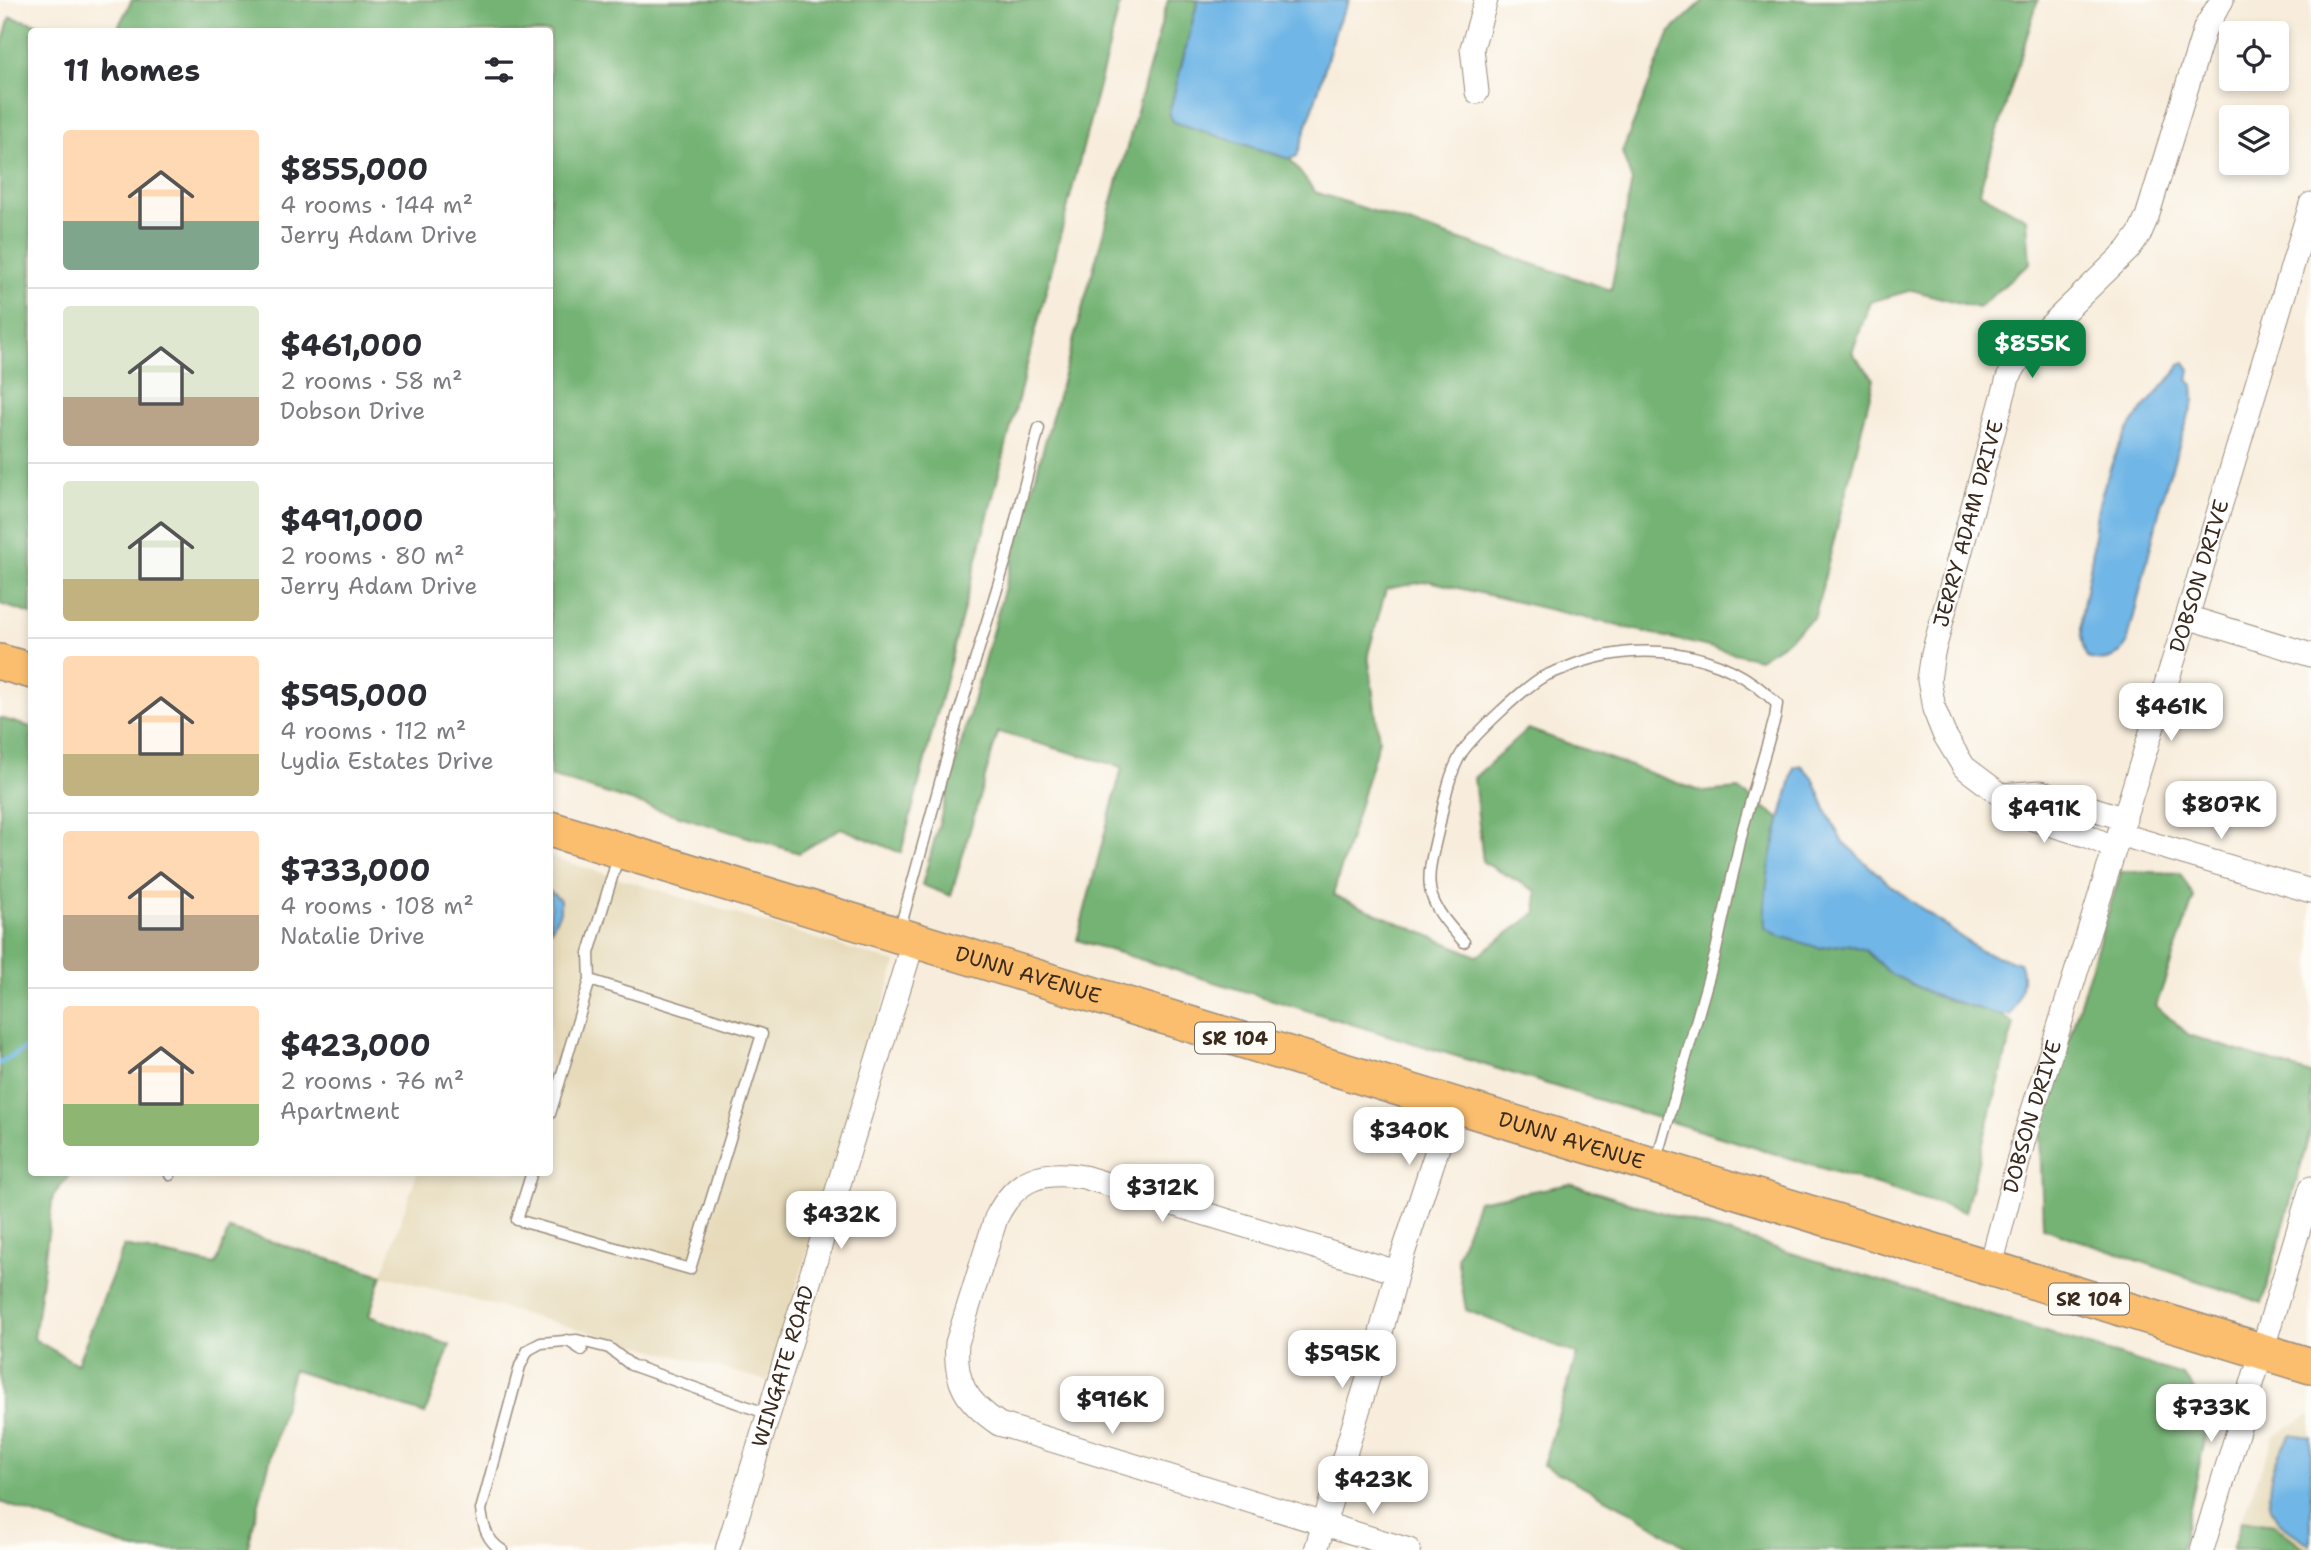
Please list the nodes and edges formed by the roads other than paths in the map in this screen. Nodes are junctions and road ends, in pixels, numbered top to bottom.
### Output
1 (1486, 0) edge
2 (2222, 0) edge
3 (1476, 92) dead end
4 (2311, 204) edge
5 (1038, 428) dead end
6 (2187, 617) junction
7 (2311, 655) edge
8 (0, 662) edge
9 (28, 670) edge
10 (553, 830) edge
11 (2119, 833) junction
12 (620, 851) junction
13 (2311, 891) edge
14 (906, 937) junction
15 (1464, 942) dead end
16 (590, 980) junction
17 (553, 1104) edge
18 (1452, 1104) junction
19 (1655, 1166) junction
20 (531, 1176) edge
21 (2311, 1188) edge
22 (1990, 1269) junction
23 (1397, 1272) junction
24 (567, 1340) junction
25 (582, 1350) dead end
26 (2262, 1351) junction
27 (610, 1358) dead end
28 (626, 1361) junction
29 (2311, 1366) edge
30 (768, 1414) junction
31 (1324, 1524) junction
32 (502, 1550) edge
33 (727, 1550) edge
34 (1316, 1550) edge
35 (1409, 1550) edge
36 (2202, 1550) edge

1 - 3 street
2 - 11 street, JERRY ADAM DRIVE
4 - 6 street, DOBSON DRIVE
5 - 14 lane
6 - 7 street
6 - 11 street, DOBSON DRIVE
8 - 9 main road
10 - 12 main road, DUNN AVENUE / SR 104
11 - 13 street, JERRY ADAM DRIVE
11 - 22 street, DOBSON DRIVE
12 - 14 main road, DUNN AVENUE / SR 104
12 - 16 lane
14 - 18 main road, DUNN AVENUE / SR 104
14 - 30 street, WINGATE ROAD
15 - 19 lane
16 - 17 lane
16 - 20 lane
18 - 19 main road, DUNN AVENUE / SR 104
18 - 23 street
19 - 22 main road, DUNN AVENUE / SR 104
21 - 26 street
22 - 26 main road, DUNN AVENUE / SR 104
23 - 31 street
23 - 31 street
24 - 25 lane
24 - 28 lane
24 - 32 lane
26 - 29 main road, DUNN AVENUE / SR 104
26 - 36 street
27 - 28 lane
28 - 30 lane
30 - 33 street, WINGATE ROAD
31 - 34 street
31 - 35 street

